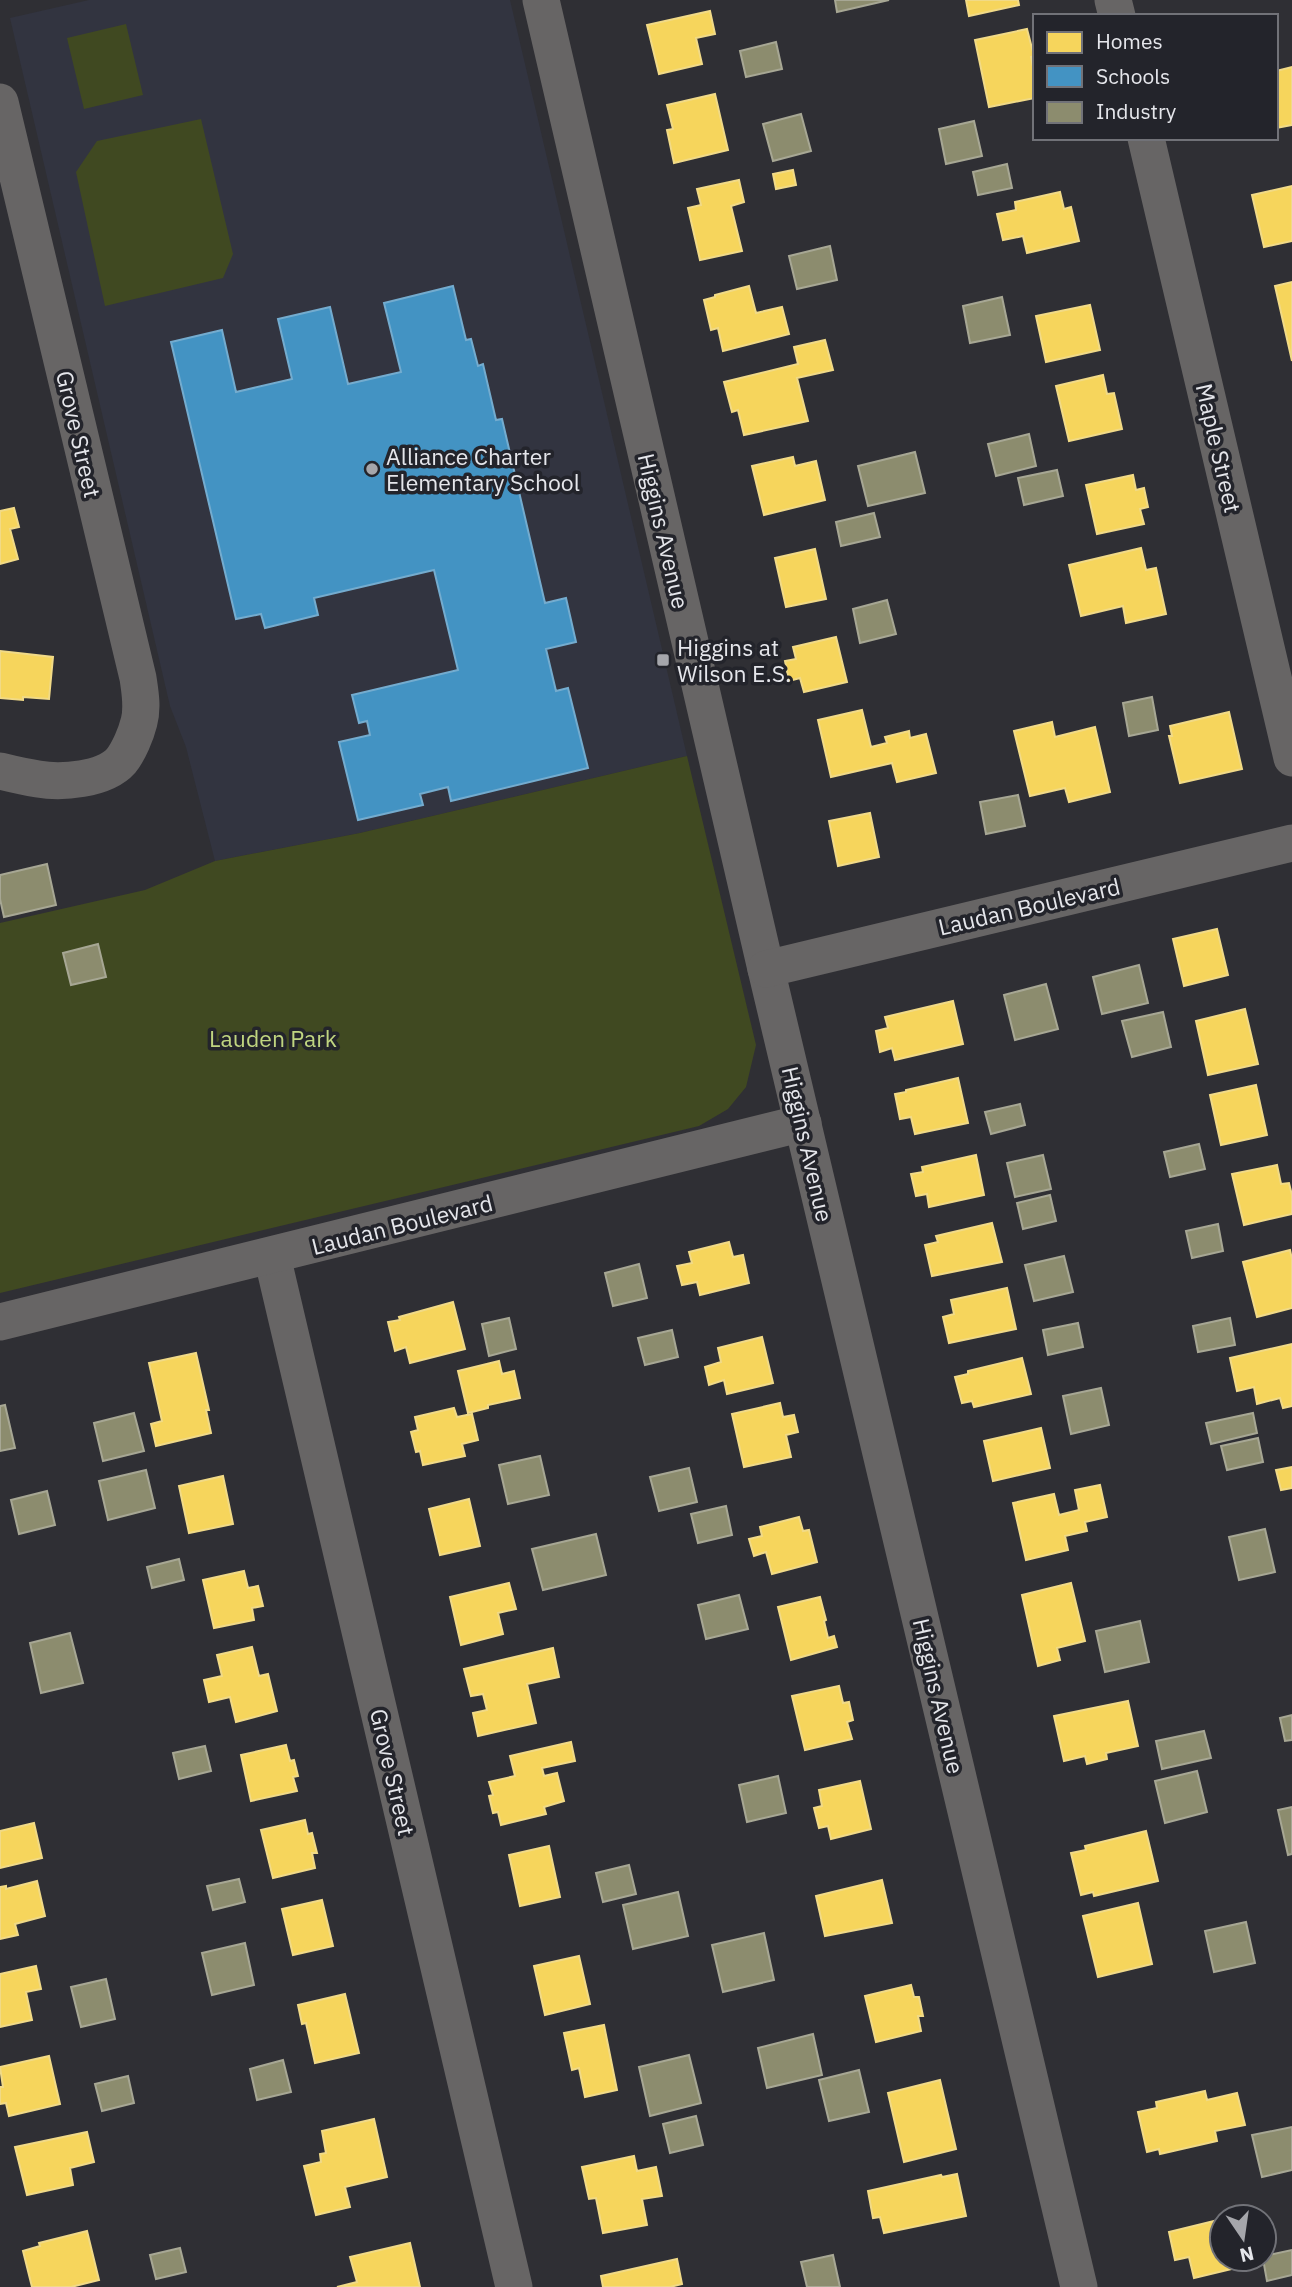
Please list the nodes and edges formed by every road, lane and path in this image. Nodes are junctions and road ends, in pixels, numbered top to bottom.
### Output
1 (541, 0) edge
2 (0, 103) edge
3 (1146, 140) edge
4 (1292, 758) edge
5 (0, 771) edge
6 (1292, 843) edge
7 (766, 969) junction
8 (803, 1123) junction
9 (272, 1256) junction
10 (0, 1322) edge
11 (514, 2287) edge
12 (1079, 2287) edge

1 - 7 street, Higgins Avenue
2 - 5 street, Grove Street
3 - 4 street, Maple Street
6 - 7 street, Laudan Boulevard
7 - 8 street, Higgins Avenue
8 - 9 street, Laudan Boulevard
8 - 12 street, Higgins Avenue
9 - 10 street, Laudan Boulevard
9 - 11 street, Grove Street

